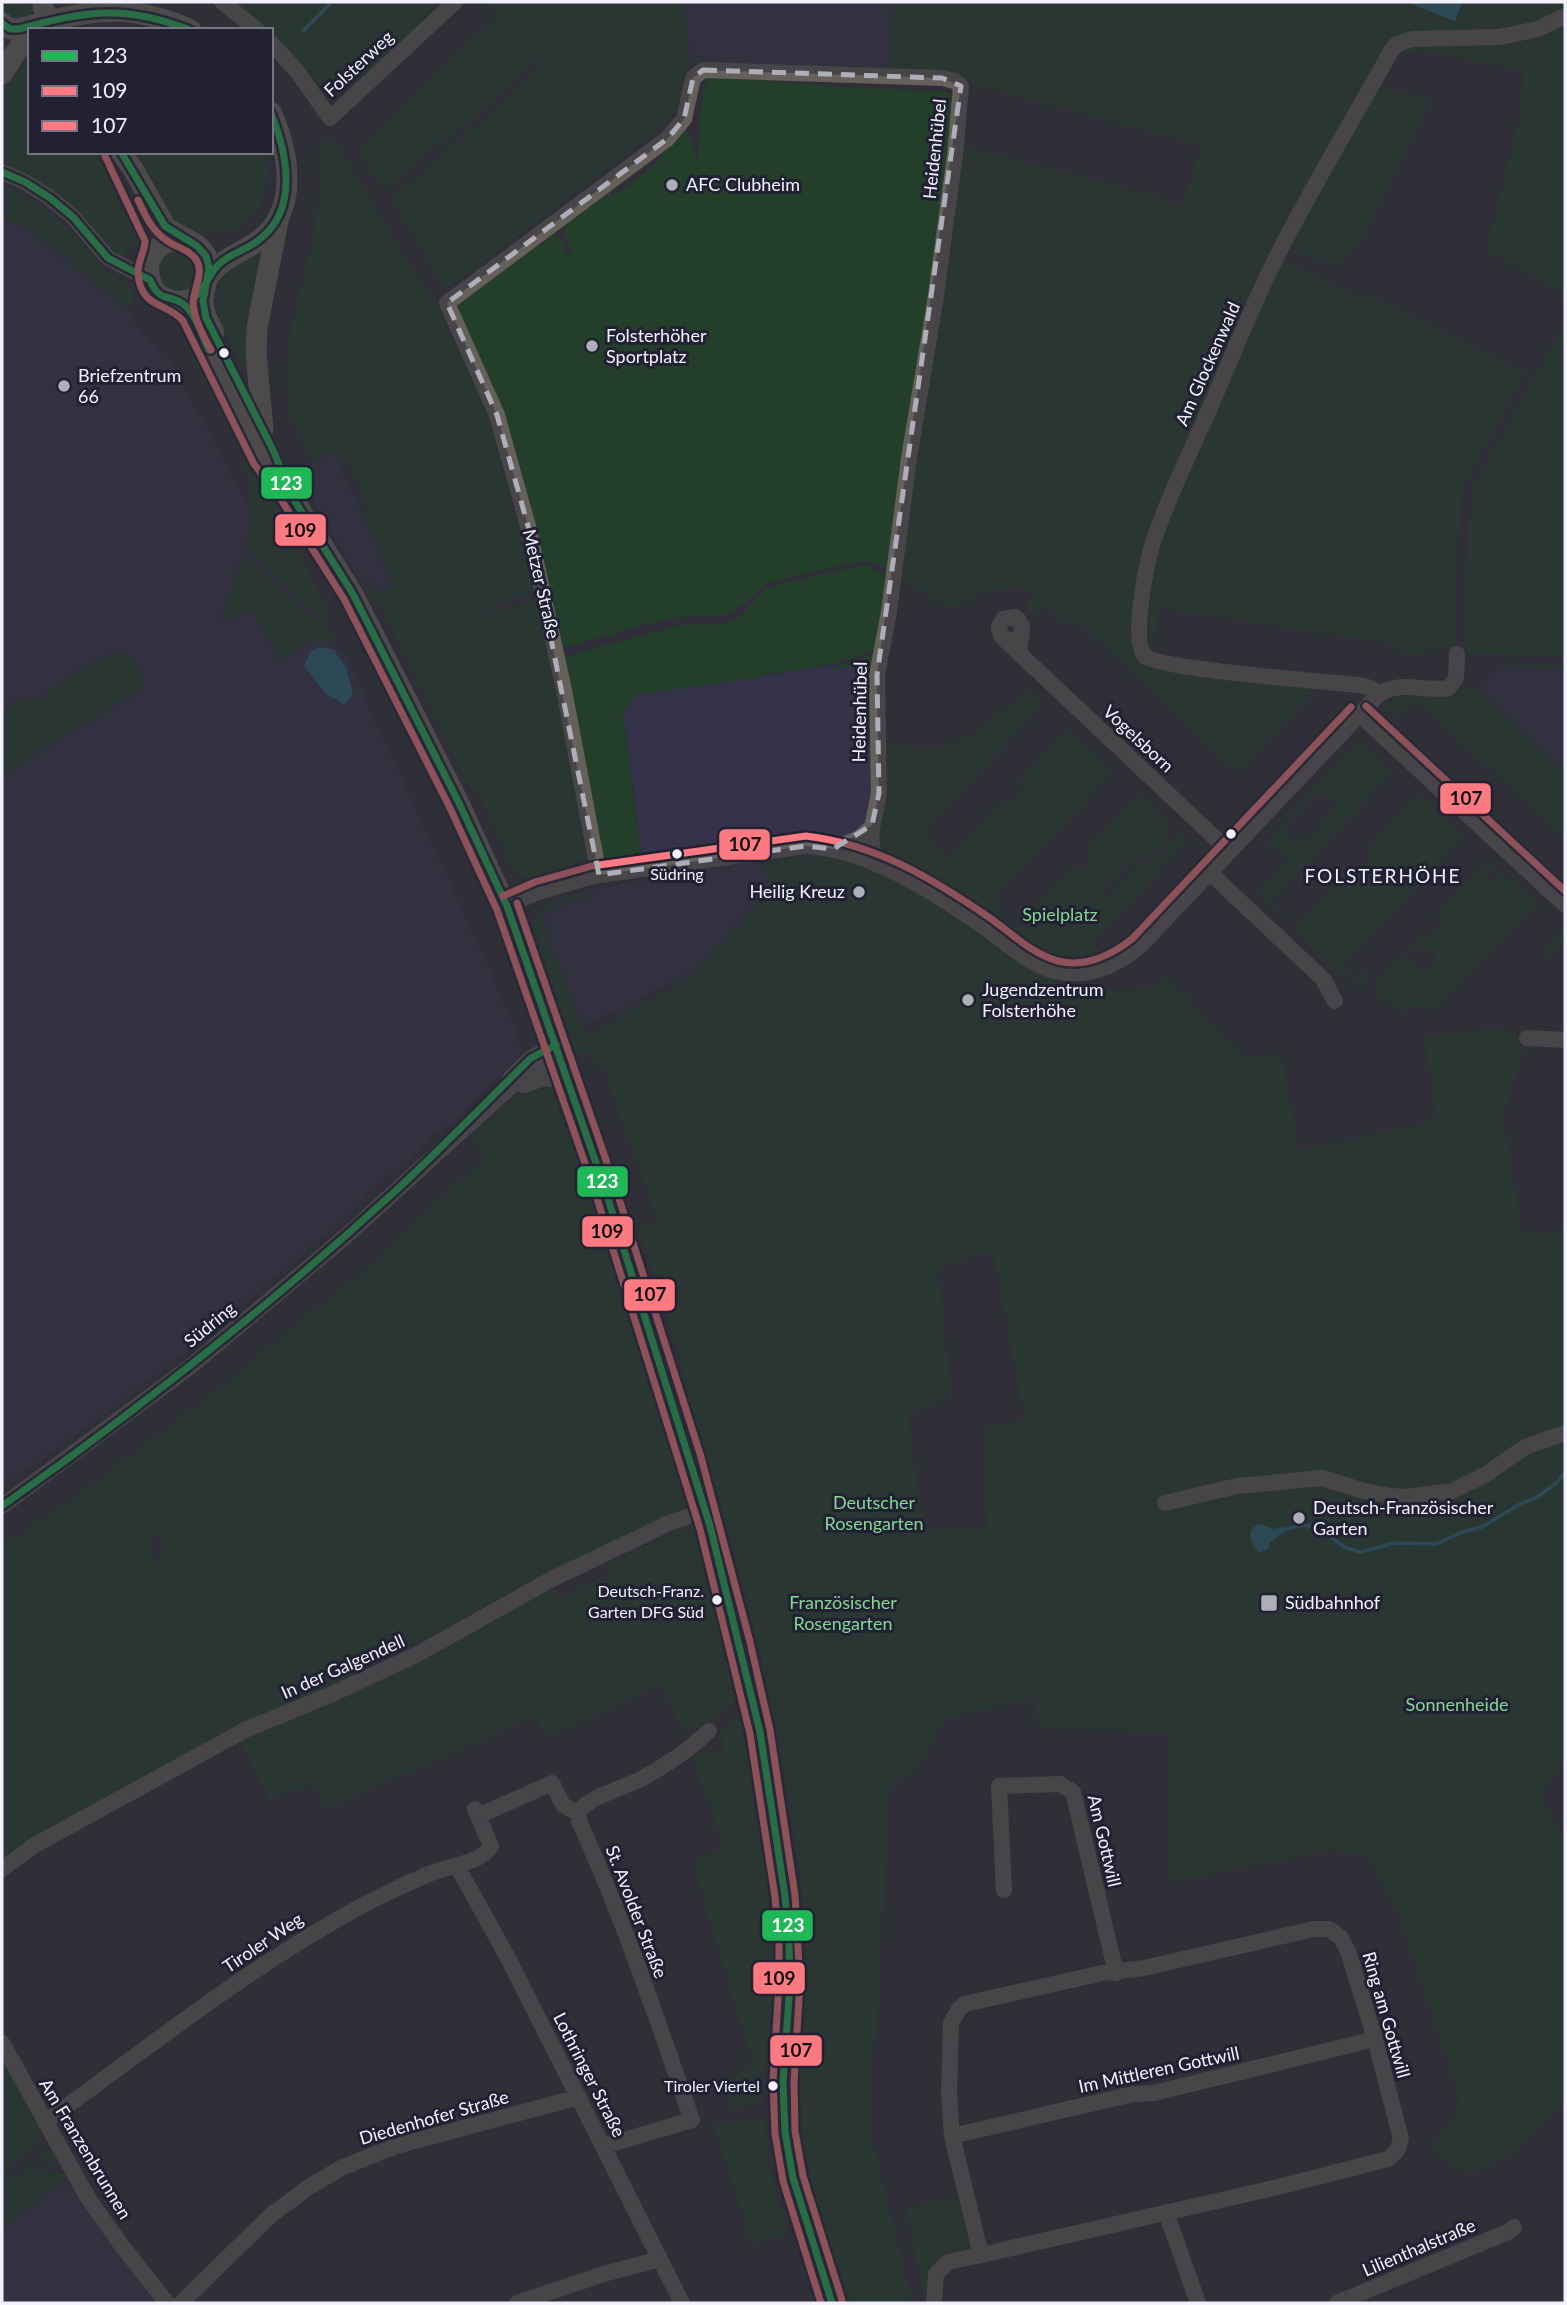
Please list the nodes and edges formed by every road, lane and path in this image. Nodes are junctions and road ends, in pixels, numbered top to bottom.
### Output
1 (222, 2) edge
2 (454, 2) edge
3 (42, 4) edge
4 (1565, 16) edge
5 (2, 23) edge
6 (53, 28) edge
7 (63, 28) edge
8 (148, 28) edge
9 (186, 28) edge
10 (254, 28) edge
11 (28, 39) edge
12 (273, 45) edge
13 (7, 67) edge
14 (273, 117) edge
15 (116, 154) edge
16 (122, 154) edge
17 (272, 154) edge
18 (2, 172) edge
19 (279, 216) junction
20 (194, 244) junction
21 (158, 248) junction
22 (150, 280) junction
23 (208, 281) junction
24 (180, 302) junction
25 (447, 303) joint
26 (263, 430) junction
27 (291, 495) junction
28 (1012, 638) dead end
29 (1457, 654) dead end
30 (1379, 694) junction
31 (1359, 714) junction
32 (872, 827) junction
33 (833, 849) junction
34 (1229, 850) junction
35 (877, 865) junction
36 (1209, 872) junction
37 (599, 875) junction
38 (507, 905) junction
39 (1565, 905) edge
40 (1335, 1000) dead end
41 (1527, 1038) dead end
42 (1565, 1040) edge
43 (557, 1049) junction
44 (569, 1082) junction
45 (497, 1099) junction
46 (430, 1159) junction
47 (1565, 1433) edge
48 (1165, 1503) dead end
49 (2, 1506) edge
50 (705, 1511) junction
51 (709, 1731) dead end
52 (998, 1769) dead end
53 (999, 1786) junction
54 (578, 1812) junction
55 (457, 1866) junction
56 (2, 1869) edge
57 (1004, 1890) dead end
58 (1116, 1973) junction
59 (1375, 2039) junction
60 (2, 2043) edge
61 (579, 2097) junction
62 (45, 2122) junction
63 (952, 2136) junction
64 (604, 2146) junction
65 (1166, 2212) junction
66 (1514, 2227) dead end
67 (981, 2255) junction
68 (660, 2259) junction
69 (547, 2298) edge
70 (167, 2303) edge
71 (181, 2303) edge
72 (517, 2303) edge
73 (682, 2303) edge
74 (832, 2303) edge
75 (934, 2303) edge
76 (1198, 2303) edge
77 (1337, 2303) edge

1 - 10 street
2 - 12 street, Folsterweg
3 - 6 main road, bridge
4 - 30 street, Am Glockenwald
5 - 9 main road
5 - 13 main road
7 - 8 main road
11 - 13 main road
14 - 19 main road
15 - 21 main road
16 - 20 main road
17 - 20 main road
18 - 22 street
19 - 23 main road
19 - 26 main road
20 - 21 main road
20 - 23 main road
21 - 22 main road
22 - 24 main road
23 - 24 main road
23 - 26 main road
24 - 27 main road
25 - 32 street, Heidenhübel
25 - 37 street, Metzer Straße
26 - 27 main road
27 - 38 main road
28 - 34 street, Vogelsborn
29 - 30 street
30 - 31 street
31 - 34 street
31 - 39 street
32 - 33 street
32 - 35 street, Heidenhübel
33 - 35 street
33 - 37 street
34 - 36 street
35 - 36 street
36 - 40 street
37 - 38 street
38 - 43 main road
41 - 42 street
43 - 44 main road
43 - 45 street, Südring
43 - 46 street, Südring
44 - 45 street, Südring
44 - 50 main road
45 - 46 street, Südring
46 - 49 street, Südring
47 - 48 street
50 - 56 street, In der Galgendell
50 - 74 main road
51 - 54 street
52 - 53 street
53 - 57 street
53 - 58 street, Am Gottwill
54 - 55 street, Tiroler Weg
54 - 64 street, St. Avolder Straße
55 - 61 street, Lothringer Straße
55 - 62 street, Tiroler Weg
58 - 59 street, Ring am Gottwill
58 - 63 street, Ring am Gottwill
59 - 63 street, Im Mittleren Gottwill
59 - 65 street, Ring am Gottwill
60 - 62 street, Am Franzenbrunnen
61 - 64 street, Lothringer Straße
61 - 71 street, Diedenhofer Straße
62 - 70 street, Am Franzenbrunnen
63 - 67 street, Ring am Gottwill
64 - 68 street, Lothringer Straße
65 - 67 street, Ring am Gottwill
65 - 76 street
66 - 77 street, Lilienthalstraße
67 - 75 street, Ring am Gottwill
68 - 69 street
68 - 73 street, Lothringer Straße
69 - 72 street

